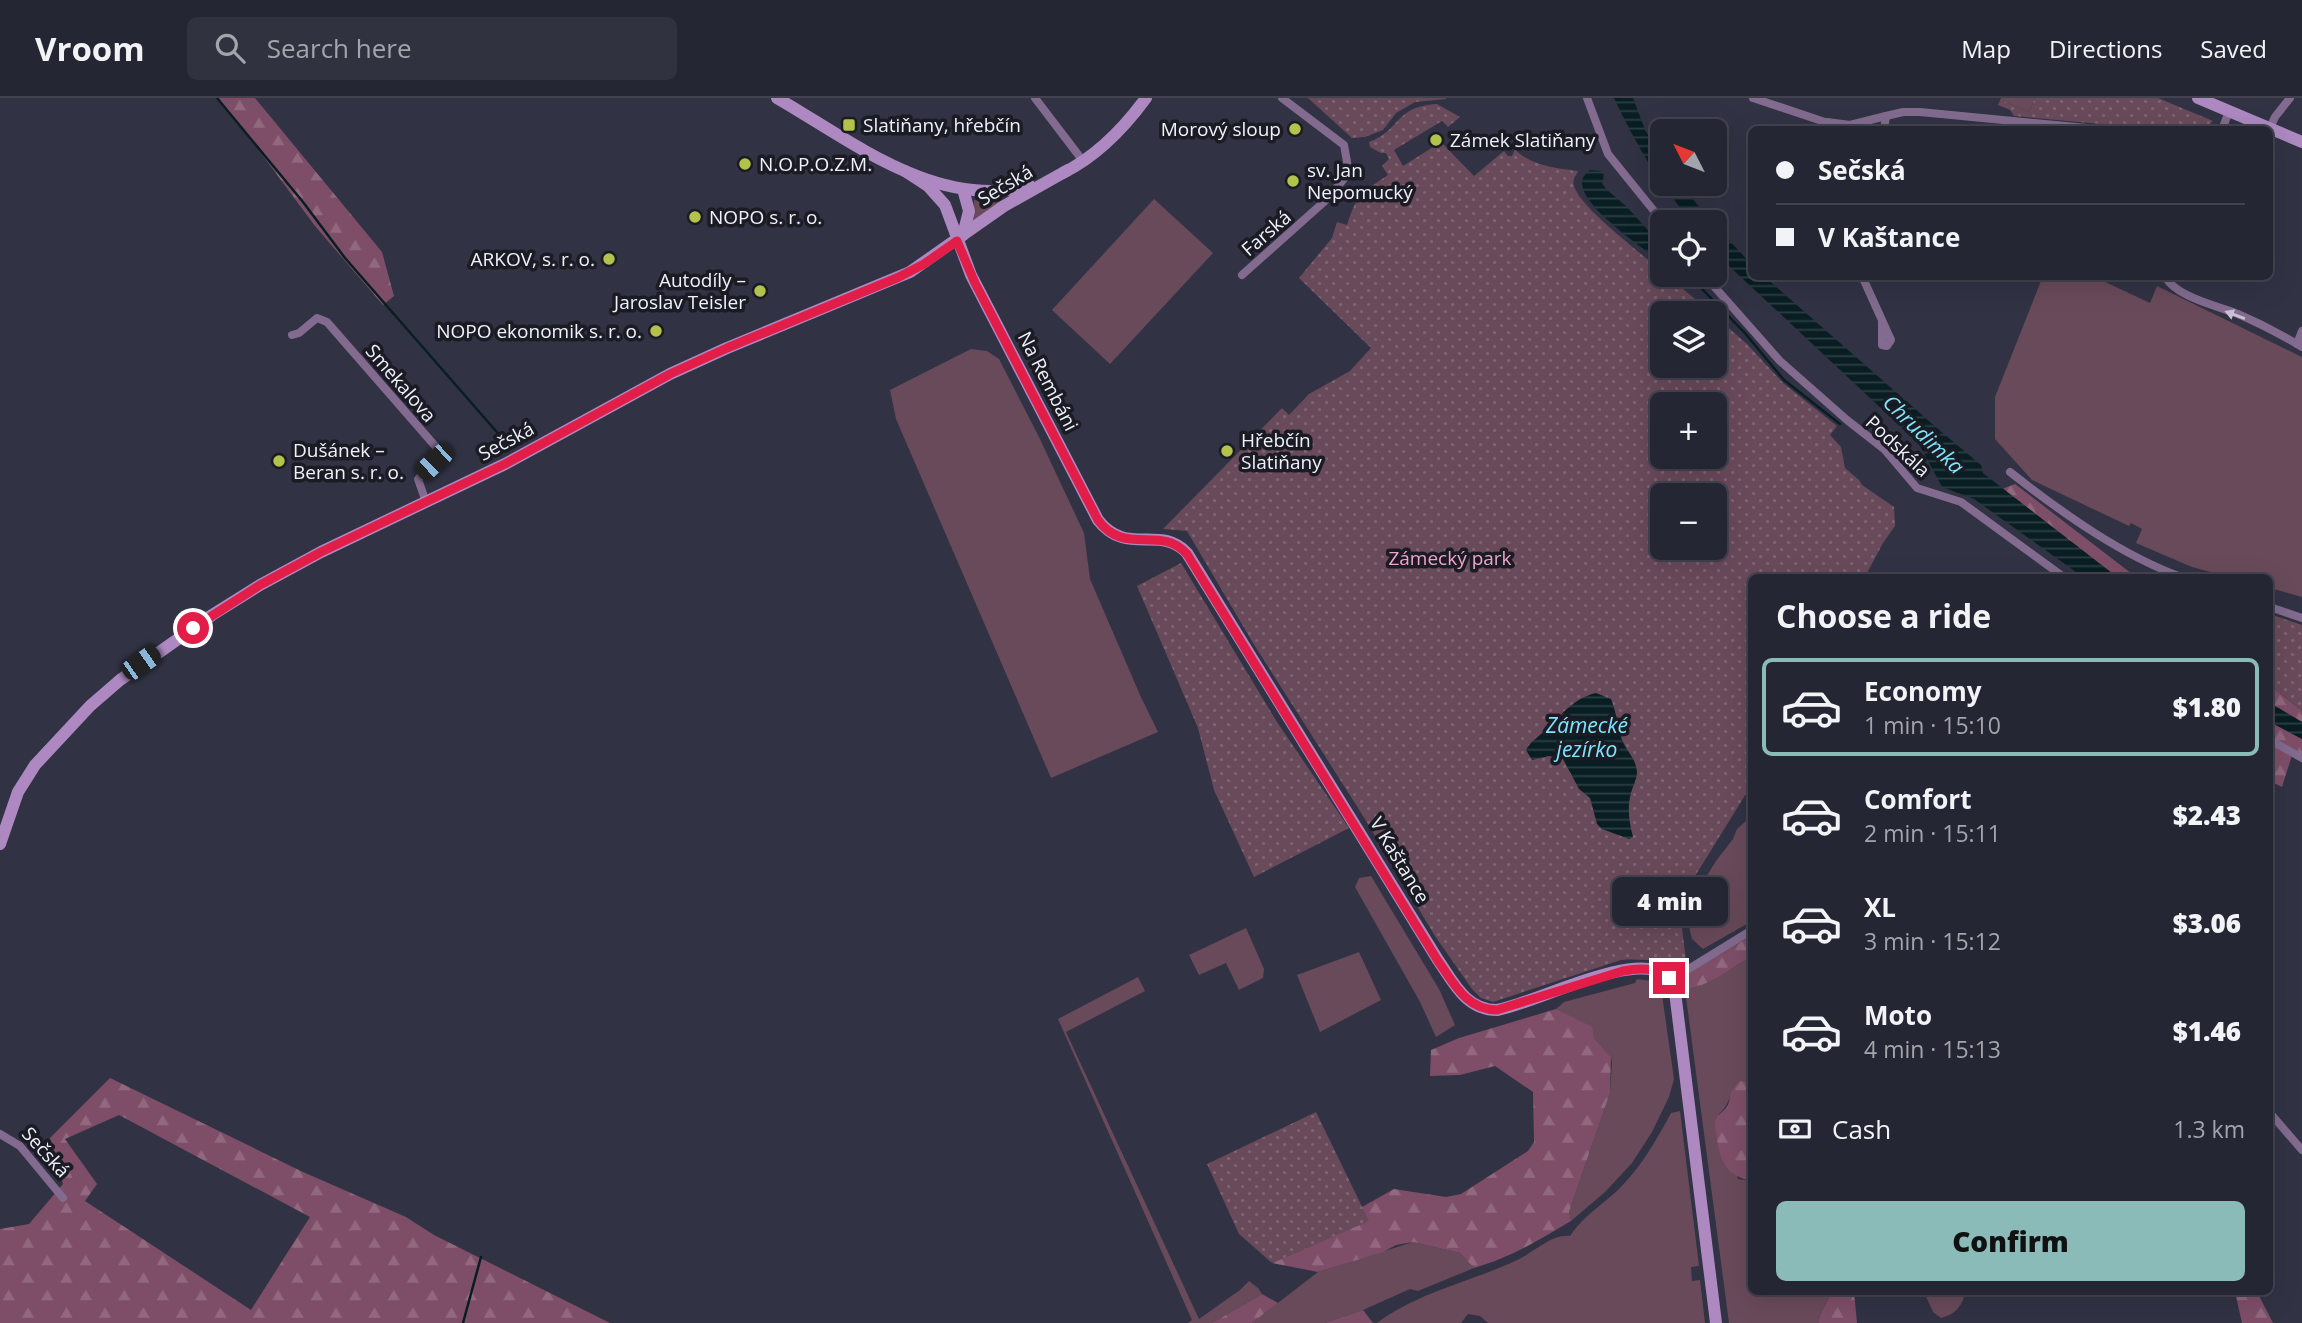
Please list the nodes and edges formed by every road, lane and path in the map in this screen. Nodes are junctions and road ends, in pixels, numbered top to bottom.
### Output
1 (777, 98) edge
2 (1035, 98) edge
3 (1146, 98) edge
4 (1282, 98) edge
5 (1587, 98) edge
6 (1753, 98) edge
7 (2198, 98) edge
8 (2290, 98) edge
9 (2229, 111) junction
10 (1886, 116) junction
11 (1825, 122) junction
12 (1830, 126) edge
13 (1885, 126) edge
14 (2053, 126) edge
15 (2223, 126) edge
16 (2265, 126) edge
17 (2271, 126) edge
18 (2273, 129) edge
19 (2302, 142) edge
20 (1083, 161) junction
21 (1069, 170) junction
22 (905, 171) junction
23 (963, 189) junction
24 (1653, 210) edge
25 (950, 218) junction
26 (960, 238) junction
27 (1242, 275) dead end
28 (1864, 280) edge
29 (2168, 280) edge
30 (1715, 287) edge
31 (1882, 322) dead end
32 (2302, 331) edge
33 (292, 335) dead end
34 (2299, 346) edge
35 (2010, 472) dead end
36 (426, 502) junction
37 (1112, 534) joint
38 (2060, 574) edge
39 (2174, 574) edge
40 (2273, 608) edge
41 (2302, 618) edge
42 (2273, 742) edge
43 (2302, 758) edge
44 (0, 844) edge
45 (1748, 932) edge
46 (1669, 978) junction
47 (2273, 1116) edge
48 (0, 1134) edge
49 (2302, 1150) edge
50 (62, 1198) dead end
51 (1716, 1323) edge

1 - 22 street
2 - 20 street
3 - 20 street
4 - 27 street, Farská
5 - 24 street
6 - 11 street
7 - 9 street
8 - 17 street
9 - 15 street
9 - 16 street
10 - 11 street
10 - 13 street
10 - 14 street
11 - 12 street
18 - 19 street
20 - 21 street
21 - 23 street
21 - 26 street, Sečská
22 - 23 street
22 - 25 street
23 - 25 street, Sečská
23 - 26 street, Sečská
25 - 26 street
26 - 36 street, Sečská
26 - 37 street, Na Rembáni
28 - 31 street
34 -> 29 street
30 - 38 street, Podskála
32 - 34 street
33 - 36 street, Smekalova
35 - 39 street
36 - 44 street, Sečská
37 - 46 street, V Kaštance
40 - 41 street
42 - 43 street
45 - 46 street
46 - 51 street
47 - 49 street
48 - 50 street, Sečská

